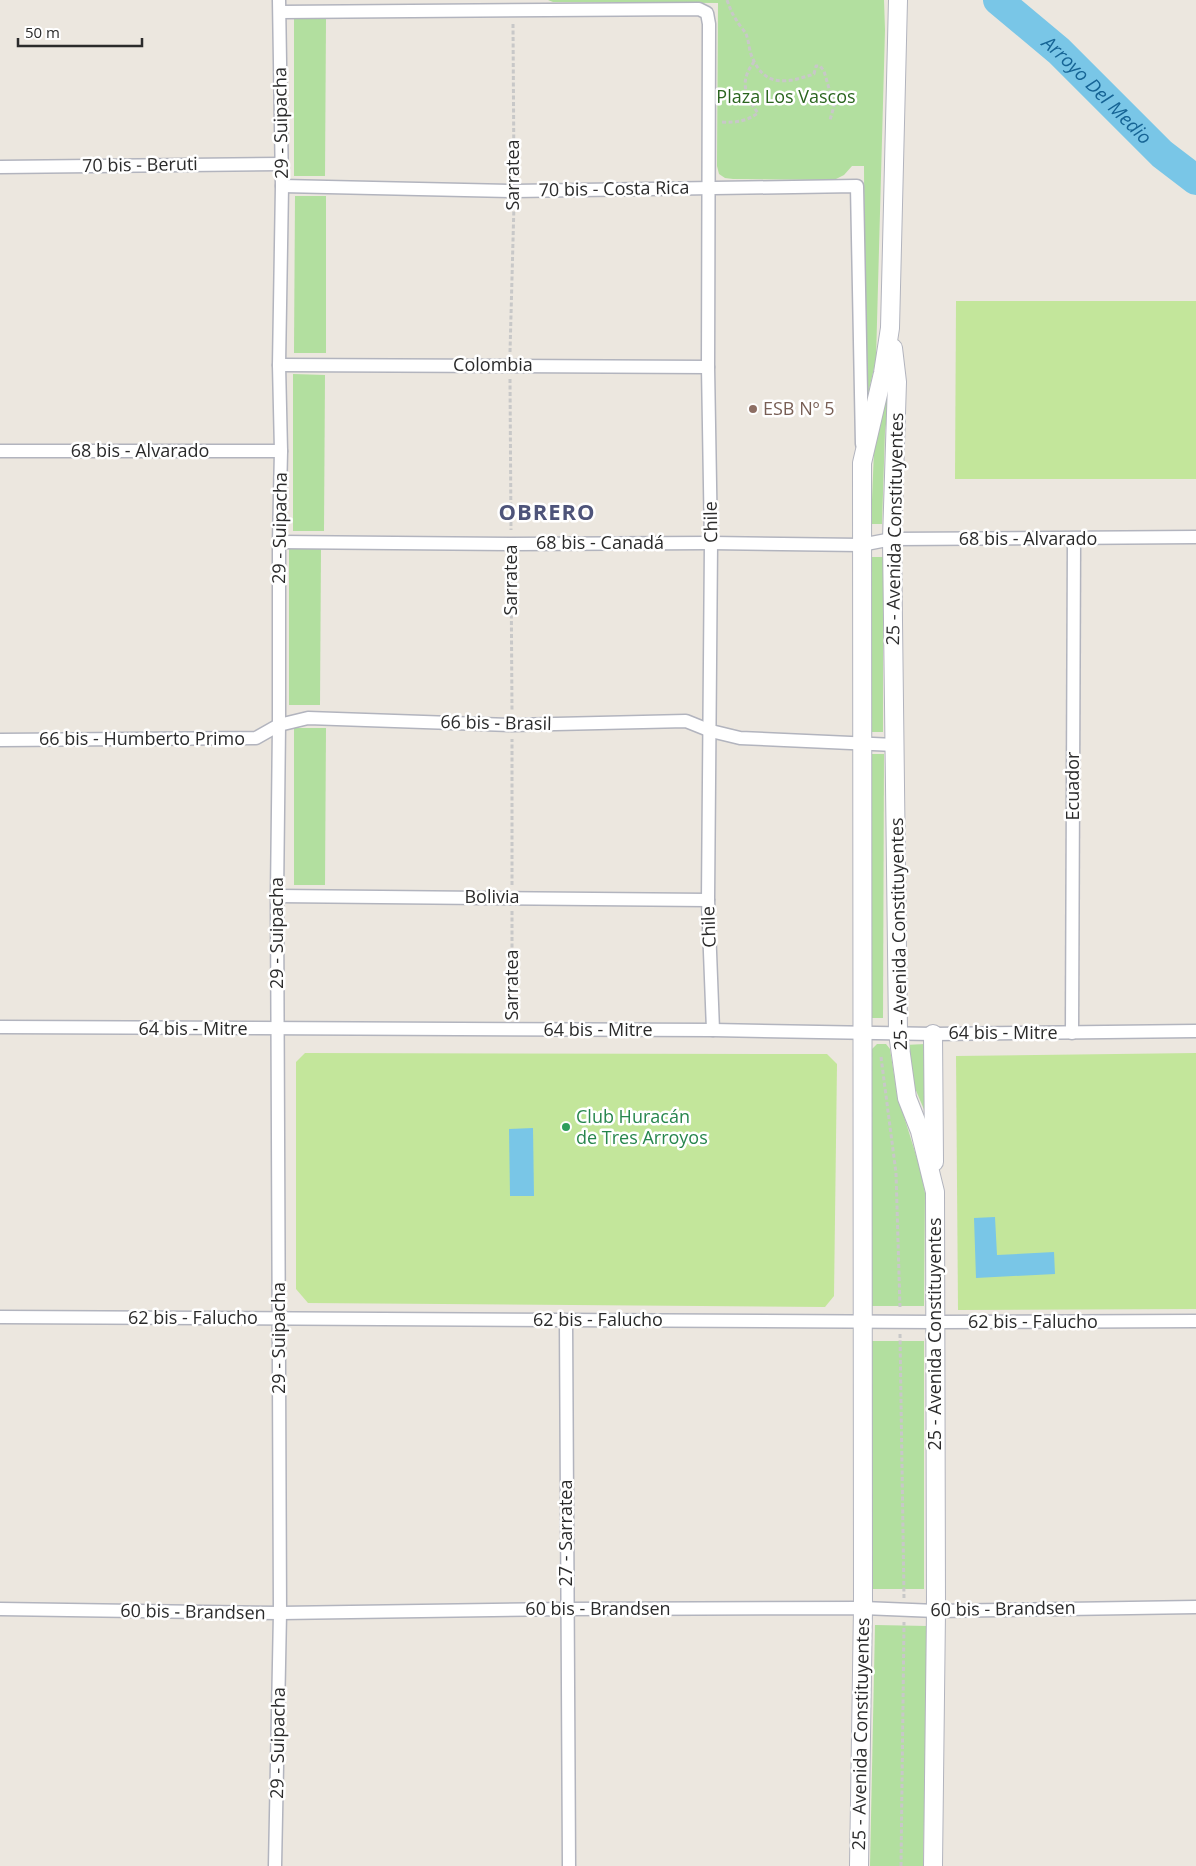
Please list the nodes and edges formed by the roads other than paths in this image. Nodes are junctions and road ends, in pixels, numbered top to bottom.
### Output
1 (898, 0) edge
2 (279, 6) edge
3 (520, 7) edge
4 (281, 164) junction
5 (0, 167) edge
6 (282, 186) junction
7 (857, 186) joint
8 (710, 188) junction
9 (890, 328) junction
10 (279, 364) junction
11 (708, 367) junction
12 (0, 451) edge
13 (281, 451) junction
14 (862, 463) junction
15 (1196, 537) edge
16 (892, 539) junction
17 (1074, 539) junction
18 (279, 542) junction
19 (711, 543) junction
20 (862, 545) junction
21 (279, 725) junction
22 (711, 731) junction
23 (0, 740) edge
24 (861, 744) junction
25 (895, 745) junction
26 (277, 896) junction
27 (708, 900) junction
28 (0, 1027) edge
29 (277, 1030) junction
30 (713, 1030) junction
31 (1196, 1031) edge
32 (862, 1032) junction
33 (898, 1033) junction
34 (1072, 1033) junction
35 (933, 1034) junction
36 (935, 1192) junction
37 (0, 1317) edge
38 (278, 1318) junction
39 (566, 1320) junction
40 (862, 1321) junction
41 (1196, 1321) edge
42 (935, 1322) junction
43 (1196, 1607) edge
44 (863, 1608) junction
45 (0, 1609) edge
46 (566, 1609) junction
47 (936, 1611) junction
48 (280, 1613) junction
49 (275, 1866) edge
50 (569, 1866) edge
51 (859, 1866) edge
52 (933, 1866) edge

1 - 9 main road, 25 - Avenida Constituyentes
2 - 3 street
2 - 4 street, 29 - Suipacha
3 - 8 street, Chile
4 - 5 street, 70 bis - Beruti
4 - 6 street, 29 - Suipacha
6 - 8 street, 70 bis - Costa Rica
6 - 10 street, 29 - Suipacha
7 - 8 street, 70 bis - Costa Rica
7 - 14 street, 25 - Avenida Constituyentes
8 - 11 street, Chile
9 - 14 main road, 25 - Avenida Constituyentes
9 - 16 main road, 25 - Avenida Constituyentes
10 - 11 street, Colombia
10 - 13 street, 29 - Suipacha
11 - 19 street, Chile
12 - 13 street, 68 bis - Alvarado
13 - 18 street, 29 - Suipacha
14 - 20 main road, 25 - Avenida Constituyentes
15 - 17 street, 68 bis - Alvarado
16 - 17 street, 68 bis - Alvarado
16 - 20 street, 68 bis - Alvarado
16 - 25 main road, 25 - Avenida Constituyentes
17 - 34 street, Ecuador
18 - 19 street, 68 bis - Canadá
18 - 21 street, 29 - Suipacha
19 - 20 street, 68 bis - Canadá
19 - 22 street, Chile
20 - 24 main road, 25 - Avenida Constituyentes
21 - 22 street, 66 bis - Brasil
21 - 23 street, 66 bis - Humberto Primo
21 - 26 street, 29 - Suipacha
22 - 24 street
22 - 27 street, Chile
24 - 25 street
24 - 32 main road, 25 - Avenida Constituyentes
25 - 33 main road, 25 - Avenida Constituyentes
26 - 27 street, Bolivia
26 - 29 street, 29 - Suipacha
27 - 30 street, Chile
28 - 29 street, 64 bis - Mitre
29 - 30 street, 64 bis - Mitre
29 - 38 street, 29 - Suipacha
30 - 32 street, 64 bis - Mitre
31 - 34 street, 64 bis - Mitre
32 - 33 street, 64 bis - Mitre
32 - 40 main road, 25 - Avenida Constituyentes
33 - 35 street, 64 bis - Mitre
33 - 36 main road, 25 - Avenida Constituyentes
34 - 35 street, 64 bis - Mitre
35 - 36 main road
36 - 42 main road, 25 - Avenida Constituyentes
37 - 38 street, 62 bis - Falucho
38 - 39 street, 62 bis - Falucho
38 - 48 street, 29 - Suipacha
39 - 40 street, 62 bis - Falucho
39 - 46 street, 27 - Sarratea
40 - 42 street, 62 bis - Falucho
40 - 44 main road, 25 - Avenida Constituyentes
41 - 42 street, 62 bis - Falucho
42 - 47 main road, 25 - Avenida Constituyentes
43 - 47 street, 60 bis - Brandsen
44 - 46 street, 60 bis - Brandsen
44 - 47 street, 60 bis - Brandsen
44 - 51 main road, 25 - Avenida Constituyentes
45 - 48 street, 60 bis - Brandsen
46 - 48 street, 60 bis - Brandsen
46 - 50 street, 27 - Sarratea
47 - 52 main road, 25 - Avenida Constituyentes
48 - 49 street, 29 - Suipacha

